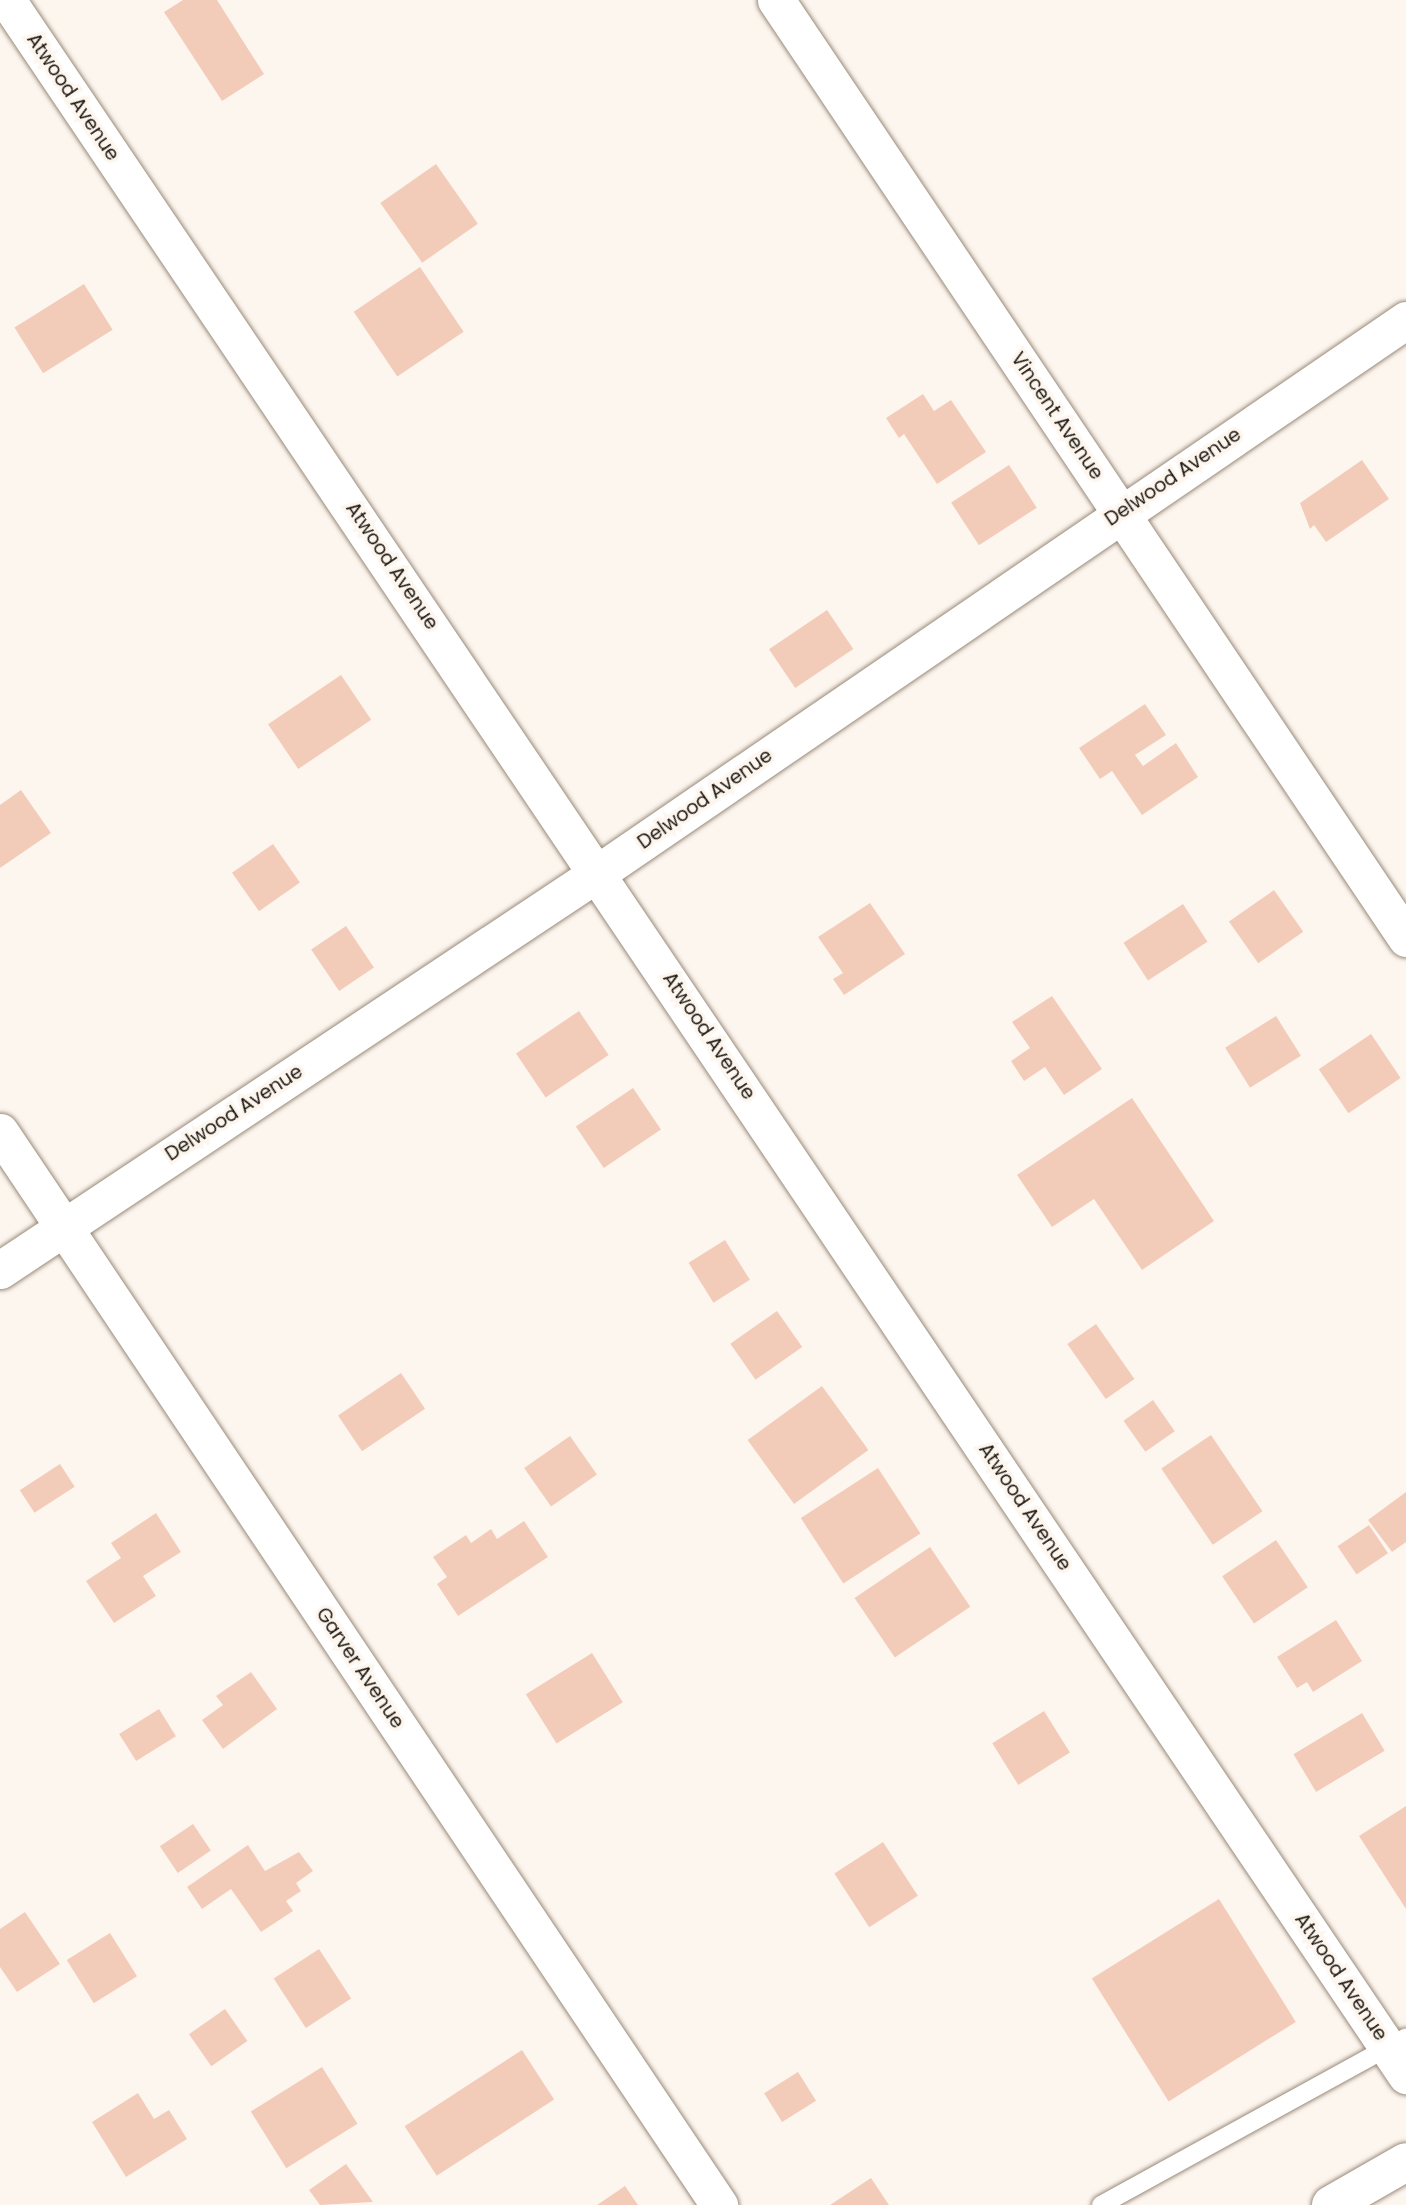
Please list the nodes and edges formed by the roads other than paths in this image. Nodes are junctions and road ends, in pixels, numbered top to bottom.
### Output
1 (7, 0) edge
2 (776, 0) edge
3 (1406, 320) edge
4 (1121, 512) junction
5 (599, 872) junction
6 (1406, 938) edge
7 (0, 1132) edge
8 (63, 1226) junction
9 (0, 1270) edge
10 (1400, 2053) edge
11 (1406, 2162) edge
12 (719, 2205) edge
13 (1101, 2205) edge
14 (1331, 2205) edge

1 - 5 street, Atwood Avenue
2 - 4 street, Vincent Avenue
3 - 4 street, Delwood Avenue
4 - 5 street, Delwood Avenue
4 - 6 street, Vincent Avenue
5 - 8 street, Delwood Avenue
5 - 10 street, Atwood Avenue
7 - 8 street, Garver Avenue
8 - 9 street, Delwood Avenue
8 - 12 street, Garver Avenue
10 - 13 lane
11 - 14 main road

